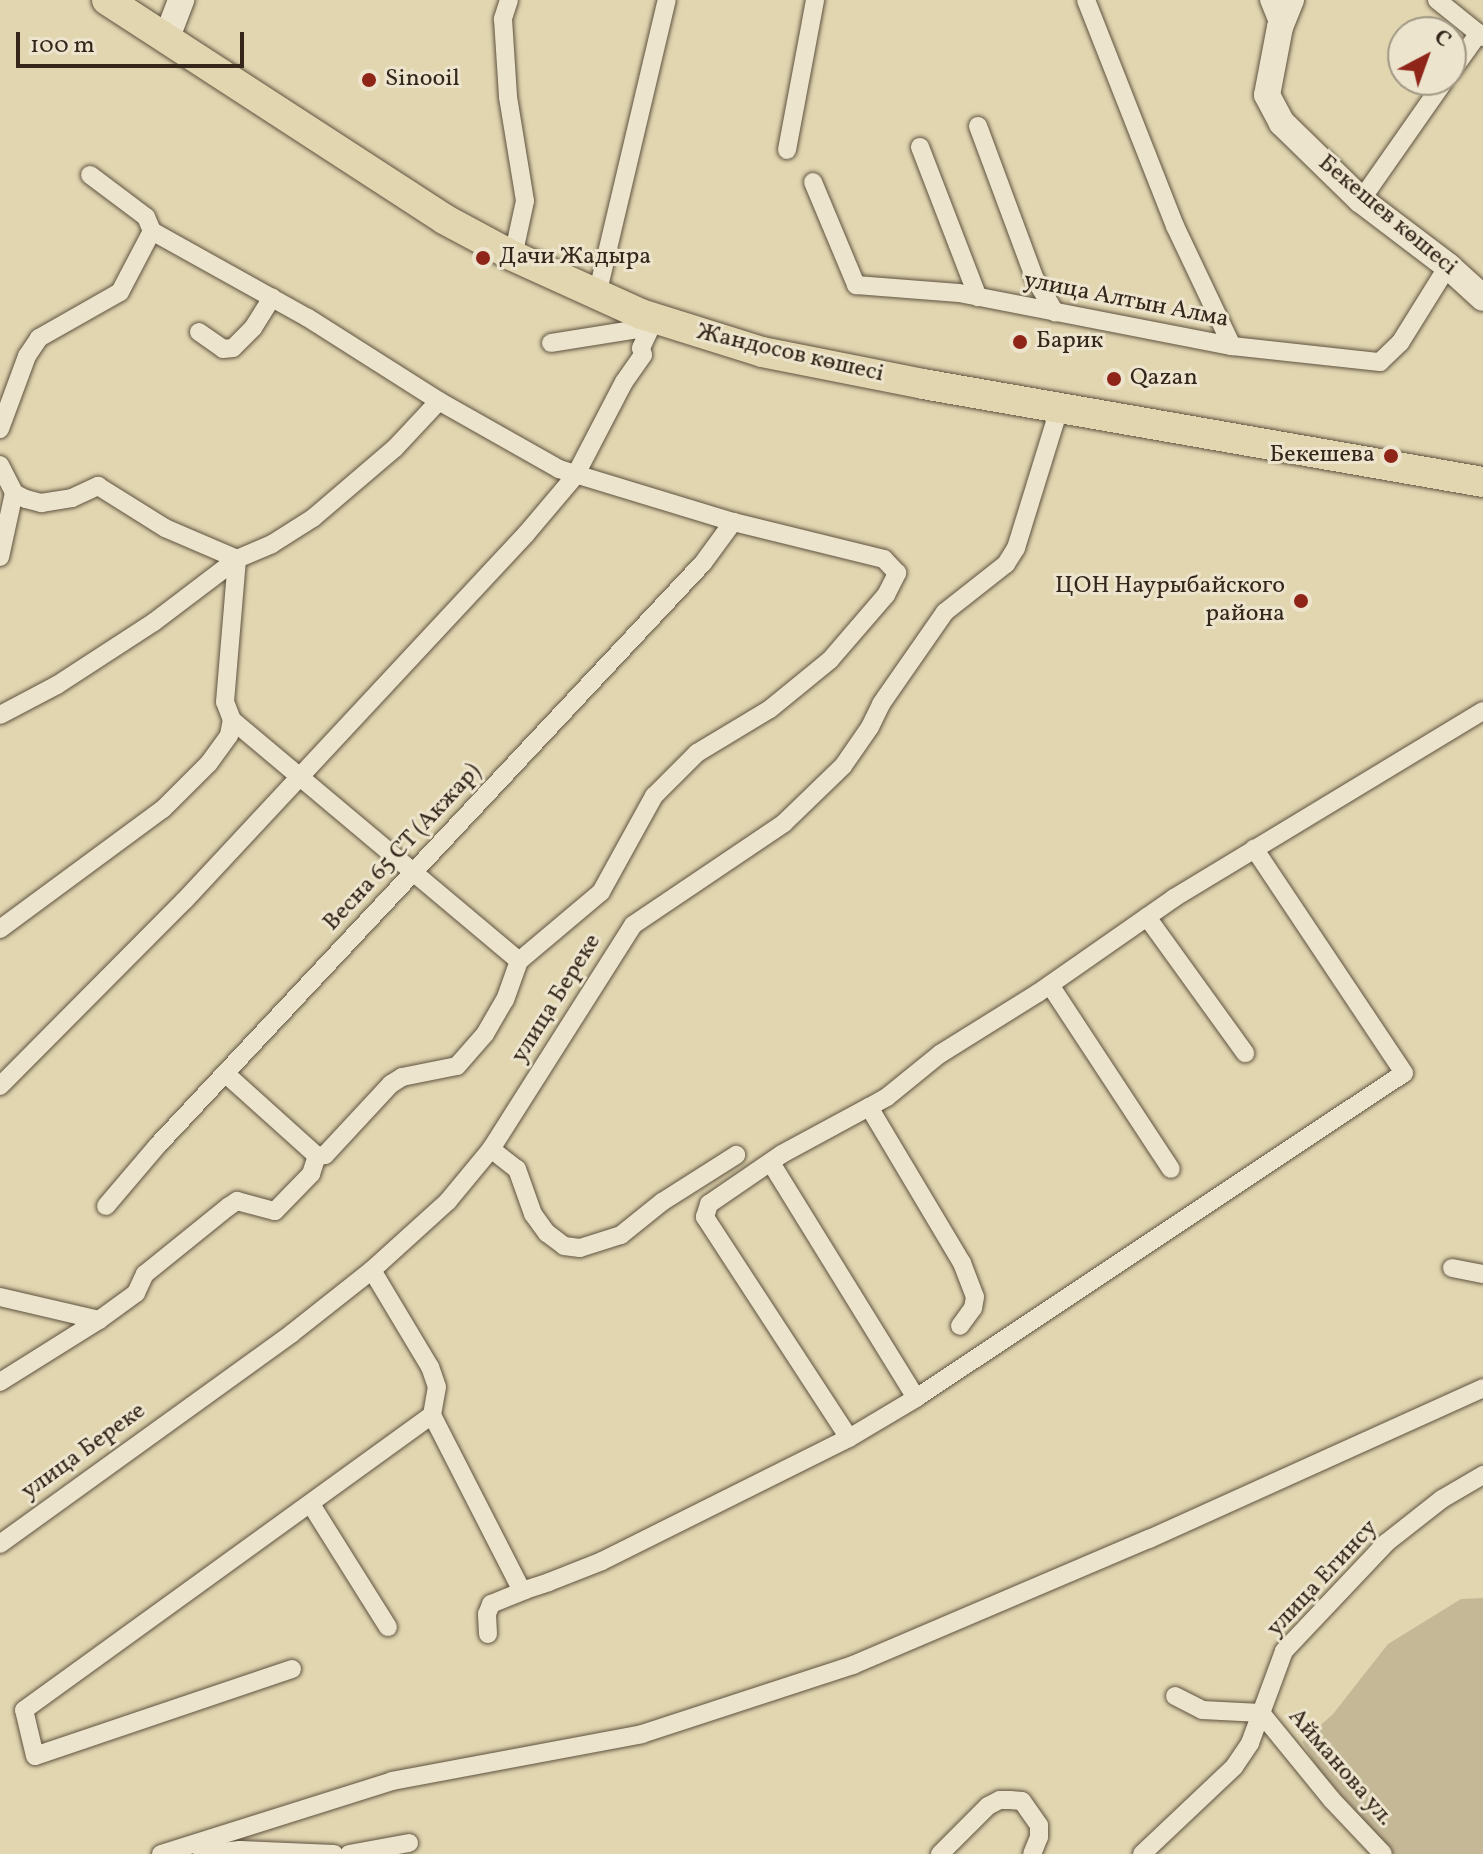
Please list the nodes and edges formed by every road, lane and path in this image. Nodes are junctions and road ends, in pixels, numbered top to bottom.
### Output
1 (107, 0) edge
2 (181, 0) edge
3 (509, 0) edge
4 (667, 0) edge
5 (815, 0) edge
6 (1086, 0) edge
7 (1269, 0) edge
8 (1291, 0) edge
9 (1437, 0) edge
10 (1280, 27) junction
11 (1481, 35) edge
12 (167, 37) junction
13 (1467, 52) edge
14 (1434, 96) edge
15 (978, 126) dead end
16 (920, 147) dead end
17 (787, 150) dead end
18 (90, 175) dead end
19 (813, 182) dead end
20 (1361, 200) junction
21 (152, 231) junction
22 (513, 256) junction
23 (1448, 266) junction
24 (597, 295) junction
25 (978, 297) junction
26 (272, 298) junction
27 (1483, 298) edge
28 (1055, 312) junction
29 (653, 322) junction
30 (199, 332) dead end
31 (551, 343) dead end
32 (1232, 346) junction
33 (439, 401) junction
34 (1059, 409) junction
35 (0, 429) edge
36 (0, 465) edge
37 (575, 476) junction
38 (1483, 482) edge
39 (14, 493) junction
40 (733, 522) junction
41 (0, 557) edge
42 (237, 559) junction
43 (1483, 711) edge
44 (0, 715) edge
45 (235, 729) junction
46 (301, 775) junction
47 (1254, 848) junction
48 (413, 871) junction
49 (1147, 917) junction
50 (0, 929) edge
51 (519, 961) junction
52 (1050, 985) junction
53 (1245, 1053) dead end
54 (226, 1074) junction
55 (0, 1086) edge
56 (869, 1107) junction
57 (491, 1149) junction
58 (736, 1155) dead end
59 (317, 1156) junction
60 (771, 1163) junction
61 (1171, 1169) dead end
62 (106, 1206) dead end
63 (1452, 1268) dead end
64 (372, 1270) junction
65 (1483, 1274) edge
66 (0, 1297) edge
67 (99, 1320) junction
68 (960, 1326) dead end
69 (0, 1382) edge
70 (1483, 1388) edge
71 (916, 1398) junction
72 (432, 1415) junction
73 (849, 1438) junction
74 (1483, 1475) edge
75 (312, 1506) junction
76 (0, 1544) edge
77 (519, 1590) junction
78 (388, 1627) dead end
79 (488, 1634) dead end
80 (292, 1669) dead end
81 (1175, 1696) dead end
82 (1261, 1713) junction
83 (409, 1843) dead end
84 (161, 1854) edge
85 (202, 1854) edge
86 (334, 1854) edge
87 (349, 1854) edge
88 (940, 1854) edge
89 (1032, 1854) edge
90 (1142, 1854) edge
91 (1383, 1854) edge

1 - 12 main road, Жандосов көшесі
2 - 12 main road
3 - 22 street
4 - 24 street
5 - 17 street
6 - 32 street
7 - 10 street
8 - 10 main road, Бекешев көшесі
9 - 11 street
10 - 20 main road, Бекешев көшесі
11 - 13 street
12 - 22 main road, Жандосов көшесі
14 - 20 street
15 - 28 street
16 - 25 street
18 - 21 street
19 - 25 street, улица Алтын Алма
20 - 23 main road, Бекешев көшесі
21 - 26 street
21 - 35 street
22 - 24 main road, Жандосов көшесі
23 - 27 main road, Бекешев көшесі
23 - 32 street, улица Алтын Алма
24 - 29 main road, Жандосов көшесі
25 - 28 street, улица Алтын Алма
26 - 30 street
26 - 33 street
28 - 32 street, улица Алтын Алма
29 - 31 street
29 - 34 main road, Жандосов көшесі
29 - 37 street
33 - 37 street
33 - 42 street
34 - 38 main road, Жандосов көшесі
34 - 57 street, улица Береке
36 - 39 street
37 - 40 street
37 - 46 street
39 - 41 street
39 - 42 street
40 - 48 street, Весна 65 СТ (Акжар)
40 - 51 street
42 - 44 street
42 - 45 street
43 - 47 street
45 - 46 street
45 - 50 street
46 - 48 street
46 - 55 street
47 - 49 street
47 - 71 street
48 - 51 street
48 - 54 street, Весна 65 СТ (Акжар)
49 - 52 street
49 - 53 street
51 - 59 street
52 - 56 street
52 - 61 street
54 - 59 street
54 - 62 street, Весна 65 СТ (Акжар)
56 - 60 street
56 - 68 street
57 - 58 street
57 - 64 street, улица Береке
59 - 67 street
60 - 71 street
60 - 73 street
63 - 65 street
64 - 72 street
64 - 76 street, улица Береке
66 - 67 street
67 - 69 street
70 - 84 street
71 - 73 street
72 - 75 street
72 - 77 street
73 - 77 street
74 - 82 street, улица Егинсу
75 - 78 street
75 - 80 street
77 - 79 street
81 - 82 street
82 - 90 street, улица Егинсу
82 - 91 street, Айманова ул.
83 - 87 street
85 - 86 street
88 - 89 street

